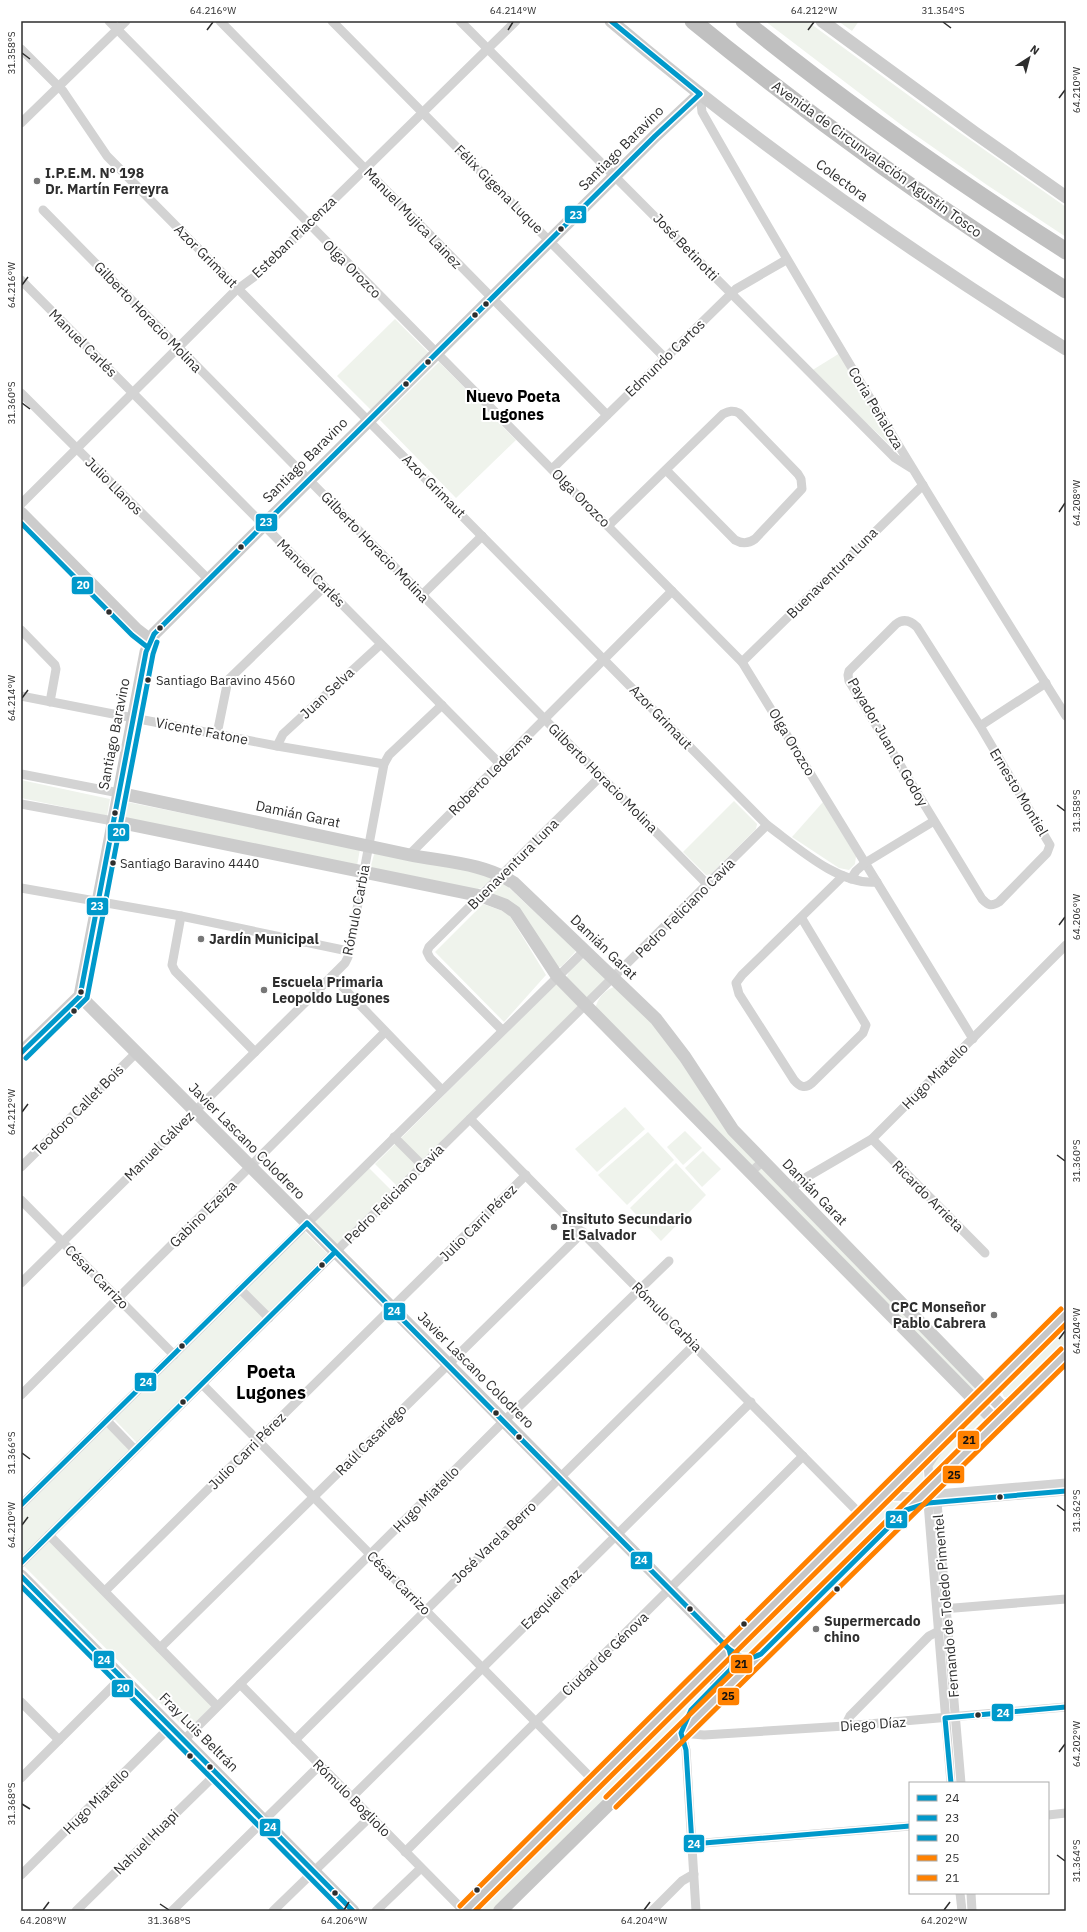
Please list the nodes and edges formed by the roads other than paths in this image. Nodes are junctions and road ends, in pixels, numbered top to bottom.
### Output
1 (109, 21) edge
2 (126, 21) edge
3 (220, 21) edge
4 (332, 21) edge
5 (460, 21) edge
6 (516, 21) edge
7 (611, 21) edge
8 (693, 21) edge
9 (744, 21) edge
10 (822, 21) edge
11 (117, 29) junction
12 (487, 48) junction
13 (21, 49) edge
14 (58, 87) junction
15 (700, 94) junction
16 (423, 112) junction
17 (21, 123) edge
18 (365, 168) junction
19 (616, 176) junction
20 (1066, 197) edge
21 (43, 210) dead end
22 (308, 225) junction
23 (550, 241) junction
24 (1066, 251) edge
25 (786, 260) junction
26 (21, 280) edge
27 (238, 288) junction
28 (1066, 290) edge
29 (731, 294) junction
30 (492, 299) junction
31 (177, 348) junction
32 (1066, 349) edge
33 (437, 353) junction
34 (665, 358) junction
35 (21, 393) edge
36 (133, 393) junction
37 (607, 415) junction
38 (368, 420) junction
39 (77, 449) junction
40 (552, 469) junction
41 (666, 470) junction
42 (914, 470) junction
43 (309, 480) junction
44 (923, 485) junction
45 (21, 504) edge
46 (21, 513) edge
47 (263, 524) junction
48 (608, 526) junction
49 (482, 536) junction
50 (208, 579) junction
51 (324, 587) junction
52 (672, 591) junction
53 (422, 595) junction
54 (21, 630) edge
55 (150, 640) junction
56 (381, 644) junction
57 (604, 659) junction
58 (742, 662) junction
59 (1046, 683) junction
60 (21, 696) edge
61 (50, 702) junction
62 (442, 705) junction
63 (1066, 716) edge
64 (133, 718) junction
65 (545, 719) junction
66 (980, 726) junction
67 (217, 734) junction
68 (277, 746) junction
69 (384, 764) junction
70 (500, 764) junction
71 (21, 774) edge
72 (601, 776) junction
73 (119, 793) junction
74 (21, 804) edge
75 (113, 821) junction
76 (934, 821) junction
77 (767, 825) junction
78 (369, 846) junction
79 (409, 855) junction
80 (865, 863) junction
81 (363, 872) junction
82 (502, 875) junction
83 (847, 878) junction
84 (877, 882) junction
85 (708, 884) junction
86 (21, 888) edge
87 (481, 896) junction
88 (98, 901) junction
89 (181, 916) junction
90 (801, 917) junction
91 (1066, 945) edge
92 (585, 950) junction
93 (348, 951) junction
94 (332, 976) junction
95 (557, 976) junction
96 (614, 978) junction
97 (80, 996) junction
98 (586, 1006) junction
99 (502, 1030) junction
100 (385, 1032) junction
101 (973, 1039) junction
102 (255, 1052) junction
103 (136, 1053) junction
104 (21, 1054) edge
105 (442, 1090) junction
106 (194, 1111) junction
107 (470, 1119) junction
108 (394, 1137) junction
109 (872, 1139) junction
110 (763, 1161) junction
111 (423, 1166) junction
112 (21, 1167) edge
113 (250, 1167) junction
114 (751, 1172) junction
115 (526, 1175) junction
116 (790, 1189) junction
117 (21, 1200) edge
118 (307, 1223) junction
119 (583, 1232) junction
120 (62, 1242) junction
121 (335, 1252) junction
122 (985, 1253) dead end
123 (669, 1261) dead end
124 (21, 1283) edge
125 (240, 1289) junction
126 (639, 1289) junction
127 (118, 1298) junction
128 (393, 1308) junction
129 (1066, 1314) edge
130 (269, 1318) junction
131 (694, 1344) junction
132 (174, 1354) junction
133 (1066, 1354) edge
134 (448, 1364) junction
135 (202, 1384) junction
136 (988, 1392) junction
137 (21, 1395) edge
138 (751, 1402) junction
139 (977, 1403) junction
140 (1007, 1412) junction
141 (107, 1421) junction
142 (504, 1421) junction
143 (996, 1422) junction
144 (945, 1435) junction
145 (258, 1440) junction
146 (135, 1450) junction
147 (803, 1456) junction
148 (560, 1477) junction
149 (1066, 1483) edge
150 (1066, 1492) edge
151 (314, 1496) junction
152 (930, 1496) junction
153 (878, 1502) junction
154 (21, 1505) edge
155 (863, 1517) junction
156 (616, 1534) junction
157 (49, 1535) junction
158 (371, 1554) junction
159 (21, 1563) edge
160 (21, 1576) edge
161 (671, 1589) junction
162 (105, 1591) junction
163 (1066, 1600) edge
164 (425, 1609) junction
165 (946, 1609) junction
166 (936, 1610) junction
167 (937, 1632) junction
168 (160, 1648) junction
169 (729, 1649) junction
170 (761, 1654) junction
171 (482, 1667) junction
172 (122, 1677) junction
173 (240, 1684) junction
174 (21, 1702) edge
175 (218, 1706) junction
176 (1066, 1707) edge
177 (955, 1717) junction
178 (945, 1718) junction
179 (536, 1722) junction
180 (171, 1726) junction
181 (845, 1726) junction
182 (680, 1733) junction
183 (59, 1740) junction
184 (184, 1740) junction
185 (295, 1740) junction
186 (320, 1766) junction
187 (216, 1773) junction
188 (21, 1778) edge
189 (595, 1782) junction
190 (950, 1782) edge
191 (961, 1782) edge
192 (352, 1797) junction
193 (1066, 1813) edge
194 (1049, 1815) edge
195 (371, 1816) junction
196 (263, 1821) junction
197 (909, 1826) edge
198 (692, 1844) junction
199 (405, 1852) junction
200 (422, 1868) junction
201 (313, 1871) junction
202 (694, 1874) junction
203 (21, 1875) edge
204 (960, 1894) edge
205 (971, 1894) edge
206 (76, 1911) edge
207 (172, 1911) edge
208 (273, 1911) edge
209 (353, 1911) edge
210 (376, 1911) edge
211 (464, 1911) edge
212 (500, 1911) edge
213 (652, 1911) edge
214 (696, 1911) edge
215 (962, 1911) edge
216 (972, 1911) edge

1 - 11 street, Olga Orozco
2 - 11 street
3 - 18 street, Manuel Mujica Lainez
4 - 16 street, Félix Gigena Luque
5 - 12 street, José Betinotti
6 - 12 street, Esteban Piacenza
7 - 15 main road, Colectora
8 - 28 highway, Avenida de Circunvalación Agustín Tosco
9 - 24 highway
10 - 20 main road
11 - 14 street
11 - 22 street, Olga Orozco
12 - 16 street, Esteban Piacenza
12 - 19 street, José Betinotti
13 - 14 street, Azor Grimaut
14 - 17 street
14 - 27 street, Azor Grimaut
15 - 19 main road, Santiago Baravino
15 - 25 street, Coria Peñaloza
15 - 32 main road, Colectora
16 - 18 street, Esteban Piacenza
16 - 23 street, Félix Gigena Luque
18 - 22 street, Esteban Piacenza
18 - 30 street, Manuel Mujica Lainez
19 - 23 main road, Santiago Baravino
19 - 29 street, José Betinotti
21 - 31 street, Gilberto Horacio Molina
22 - 27 street, Esteban Piacenza
22 - 33 street, Olga Orozco
23 - 30 main road, Santiago Baravino
23 - 34 street, Félix Gigena Luque
25 - 29 street, Edmundo Cartos
25 - 42 street, Coria Peñaloza
26 - 36 street, Manuel Carlés
27 - 31 street, Esteban Piacenza
27 - 38 street, Azor Grimaut
29 - 34 street, Edmundo Cartos
29 - 42 street, José Betinotti
30 - 33 main road, Santiago Baravino
30 - 37 street, Manuel Mujica Lainez
31 - 36 street, Esteban Piacenza
31 - 43 street, Gilberto Horacio Molina
33 - 38 main road, Santiago Baravino
33 - 40 street, Olga Orozco
34 - 37 street, Edmundo Cartos
35 - 39 street, Julio Llanos
36 - 39 street, Esteban Piacenza
36 - 47 street, Manuel Carlés
37 - 40 street, Edmundo Cartos
38 - 43 main road, Santiago Baravino
38 - 49 street, Azor Grimaut
39 - 45 street, Esteban Piacenza
39 - 50 street, Julio Llanos
40 - 48 street, Olga Orozco
41 - 41 street
41 - 48 street
42 - 44 street, Coria Peñaloza
43 - 47 main road, Santiago Baravino
43 - 53 street, Gilberto Horacio Molina
44 - 58 street, Buenaventura Luna
44 - 59 street, Coria Peñaloza
46 - 55 main road
47 - 50 main road, Santiago Baravino
47 - 51 street, Manuel Carlés
48 - 52 street, Olga Orozco
49 - 53 street
49 - 57 street, Azor Grimaut
50 - 55 main road, Santiago Baravino
51 - 56 street, Manuel Carlés
51 - 67 street
52 - 57 street, Roberto Ledezma
52 - 58 street, Olga Orozco
53 - 65 street, Gilberto Horacio Molina
54 - 61 street
55 - 64 main road, Santiago Baravino
56 - 62 street, Manuel Carlés
56 - 68 street, Juan Selva
57 - 65 street, Roberto Ledezma
57 - 77 street, Azor Grimaut
58 - 80 street, Olga Orozco
59 - 63 street, Coria Peñaloza
59 - 66 street
60 - 61 street, Vicente Fatone
61 - 64 street, Vicente Fatone
62 - 69 street, Rómulo Carbia
62 - 70 street, Manuel Carlés
64 - 67 street, Vicente Fatone
64 - 73 main road, Santiago Baravino
65 - 70 street, Roberto Ledezma
65 - 72 street, Gilberto Horacio Molina
66 - 76 street, Ernesto Montiel
66 - 76 street, Payador Juan G. Godoy
67 - 68 street, Vicente Fatone
68 - 69 street, Vicente Fatone
69 - 78 street, Rómulo Carbia
70 - 79 street, Roberto Ledezma
71 - 73 street, Damián Garat
72 - 82 street, Buenaventura Luna
72 - 85 street, Gilberto Horacio Molina
73 - 75 main road, Santiago Baravino
73 - 78 main road, Damián Garat
74 - 75 street
75 - 81 main road
75 - 88 main road, Santiago Baravino
76 - 80 street, Payador Juan G. Godoy
77 - 83 street, Azor Grimaut
77 - 85 street, Pedro Feliciano Cavia
78 - 79 main road, Damián Garat
78 - 81 street, Rómulo Carbia
79 - 82 main road, Damián Garat
80 - 83 street, Payador Juan G. Godoy
80 - 84 street, Olga Orozco
81 - 87 main road
81 - 93 street, Rómulo Carbia
82 - 87 street, Buenaventura Luna
82 - 92 main road, Damián Garat
83 - 84 street, Azor Grimaut
83 - 90 street, Payador Juan G. Godoy
84 - 101 street, Olga Orozco
85 - 96 street, Pedro Feliciano Cavia
86 - 88 street
87 - 95 main road
87 - 99 street, Buenaventura Luna
88 - 89 street
88 - 97 main road, Santiago Baravino
89 - 93 street
89 - 102 street
90 - 90 street, Payador Juan G. Godoy
91 - 101 street, Hugo Miatello
92 - 95 street
92 - 96 main road, Damián Garat
93 - 94 street, Rómulo Carbia
94 - 100 street
94 - 102 street, Manuel Gálvez
95 - 98 main road
95 - 99 street
96 - 98 street, Pedro Feliciano Cavia
96 - 110 main road, Damián Garat
97 - 103 main road, Javier Lascano Colodrero
97 - 104 main road
98 - 107 street, Pedro Feliciano Cavia
98 - 114 main road
99 - 105 street
100 - 105 street
100 - 113 street, Gabino Ezeiza
101 - 109 street, Hugo Miatello
102 - 106 street, Manuel Gálvez
103 - 106 main road, Javier Lascano Colodrero
103 - 112 street, Teodoro Callet Bois
105 - 108 street
106 - 113 main road, Javier Lascano Colodrero
106 - 120 street, Manuel Gálvez
107 - 111 street, Pedro Feliciano Cavia
107 - 115 street, Rómulo Carbia
108 - 111 street
108 - 118 street
109 - 116 street, Hugo Miatello
109 - 122 street, Ricardo Arrieta
110 - 114 street
110 - 116 main road, Damián Garat
111 - 121 street, Pedro Feliciano Cavia
113 - 118 main road, Javier Lascano Colodrero
113 - 127 street, Gabino Ezeiza
114 - 139 main road
115 - 119 street, Rómulo Carbia
115 - 128 street, Julio Carri Pérez
116 - 136 main road, Damián Garat
117 - 120 street, César Carrizo
118 - 121 main road, Javier Lascano Colodrero
118 - 125 street
119 - 126 street, Rómulo Carbia
119 - 134 street, Raúl Casariego
120 - 124 street, Manuel Gálvez
120 - 127 street, César Carrizo
121 - 128 main road, Javier Lascano Colodrero
121 - 130 street, Pedro Feliciano Cavia
123 - 126 street, Hugo Miatello
125 - 130 street
125 - 132 street
126 - 131 street, Rómulo Carbia
126 - 142 street, Hugo Miatello
127 - 132 street, César Carrizo
127 - 137 street, Gabino Ezeiza
128 - 134 main road, Javier Lascano Colodrero
128 - 145 street, Julio Carri Pérez
129 - 136 main road
130 - 135 street, Pedro Feliciano Cavia
131 - 138 street, Rómulo Carbia
131 - 148 street, José Varela Berro
132 - 141 street
133 - 140 main road
134 - 142 main road, Javier Lascano Colodrero
134 - 151 street, Raúl Casariego
135 - 145 street, César Carrizo
135 - 146 street, Pedro Feliciano Cavia
136 - 139 main road
136 - 140 main road, Damián Garat
138 - 147 street, Rómulo Carbia
138 - 156 street, Ezequiel Paz
139 - 143 main road
139 - 144 main road
140 - 143 main road
141 - 146 street
141 - 154 street
142 - 148 main road, Javier Lascano Colodrero
142 - 158 street, Hugo Miatello
143 - 152 main road
144 - 152 street, Fernando de Toledo Pimentel
144 - 153 main road
145 - 151 street, César Carrizo
145 - 162 street, Julio Carri Pérez
146 - 157 street, Pedro Feliciano Cavia
147 - 155 street, Rómulo Carbia
147 - 161 street, Ciudad de Génova
148 - 156 main road, Javier Lascano Colodrero
148 - 164 street, José Varela Berro
149 - 152 street
150 - 152 street
151 - 158 street, César Carrizo
151 - 168 street, Raúl Casariego
152 - 153 street
152 - 165 street, Fernando de Toledo Pimentel
152 - 166 street, Fernando de Toledo Pimentel
152 - 170 main road
153 - 155 main road
155 - 169 main road
156 - 161 main road, Javier Lascano Colodrero
156 - 171 street, Ezequiel Paz
157 - 159 street, Pedro Feliciano Cavia
157 - 162 street
158 - 164 street, César Carrizo
158 - 173 street, Hugo Miatello
160 - 172 main road, Fray Luis Beltrán
161 - 169 main road, Javier Lascano Colodrero
161 - 179 street, Ciudad de Génova
162 - 168 street
163 - 165 street
164 - 171 street, César Carrizo
164 - 185 street, José Varela Berro
165 - 166 street
165 - 177 street, Fernando de Toledo Pimentel
166 - 167 street, Fernando de Toledo Pimentel
167 - 178 street, Fernando de Toledo Pimentel
167 - 181 street
168 - 175 street
169 - 170 main road
169 - 182 main road
169 - 189 main road
170 - 182 main road
171 - 179 street, César Carrizo
171 - 192 street, Ezequiel Paz
172 - 180 main road, Fray Luis Beltrán
172 - 183 street
173 - 175 street, Hugo Miatello
173 - 185 street, Rómulo Bogliolo
174 - 183 street
175 - 184 street, Hugo Miatello
176 - 177 street, Diego Díaz
177 - 178 street, Diego Díaz
177 - 191 street, Fernando de Toledo Pimentel
178 - 181 street, Diego Díaz
178 - 190 street, Fernando de Toledo Pimentel
179 - 189 street, César Carrizo
179 - 199 street, Ciudad de Génova
180 - 184 main road, Fray Luis Beltrán
180 - 203 street, Hugo Miatello
181 - 182 street, Diego Díaz
182 - 198 street
182 - 212 main road
183 - 188 street
184 - 187 main road, Fray Luis Beltrán
185 - 186 street, Rómulo Bogliolo
186 - 192 street, Rómulo Bogliolo
186 - 196 street
187 - 196 main road, Fray Luis Beltrán
187 - 206 street, Nahuel Huapi
189 - 211 main road
192 - 195 street, Rómulo Bogliolo
193 - 194 street
195 - 199 street, Rómulo Bogliolo
195 - 201 street
196 - 201 main road, Fray Luis Beltrán
196 - 207 street
197 - 198 street
198 - 202 street
199 - 200 street, Rómulo Bogliolo
200 - 210 street
200 - 211 street, Rómulo Bogliolo
201 - 208 street
201 - 209 main road, Fray Luis Beltrán
202 - 213 street
202 - 214 street
204 - 215 street
205 - 216 street

